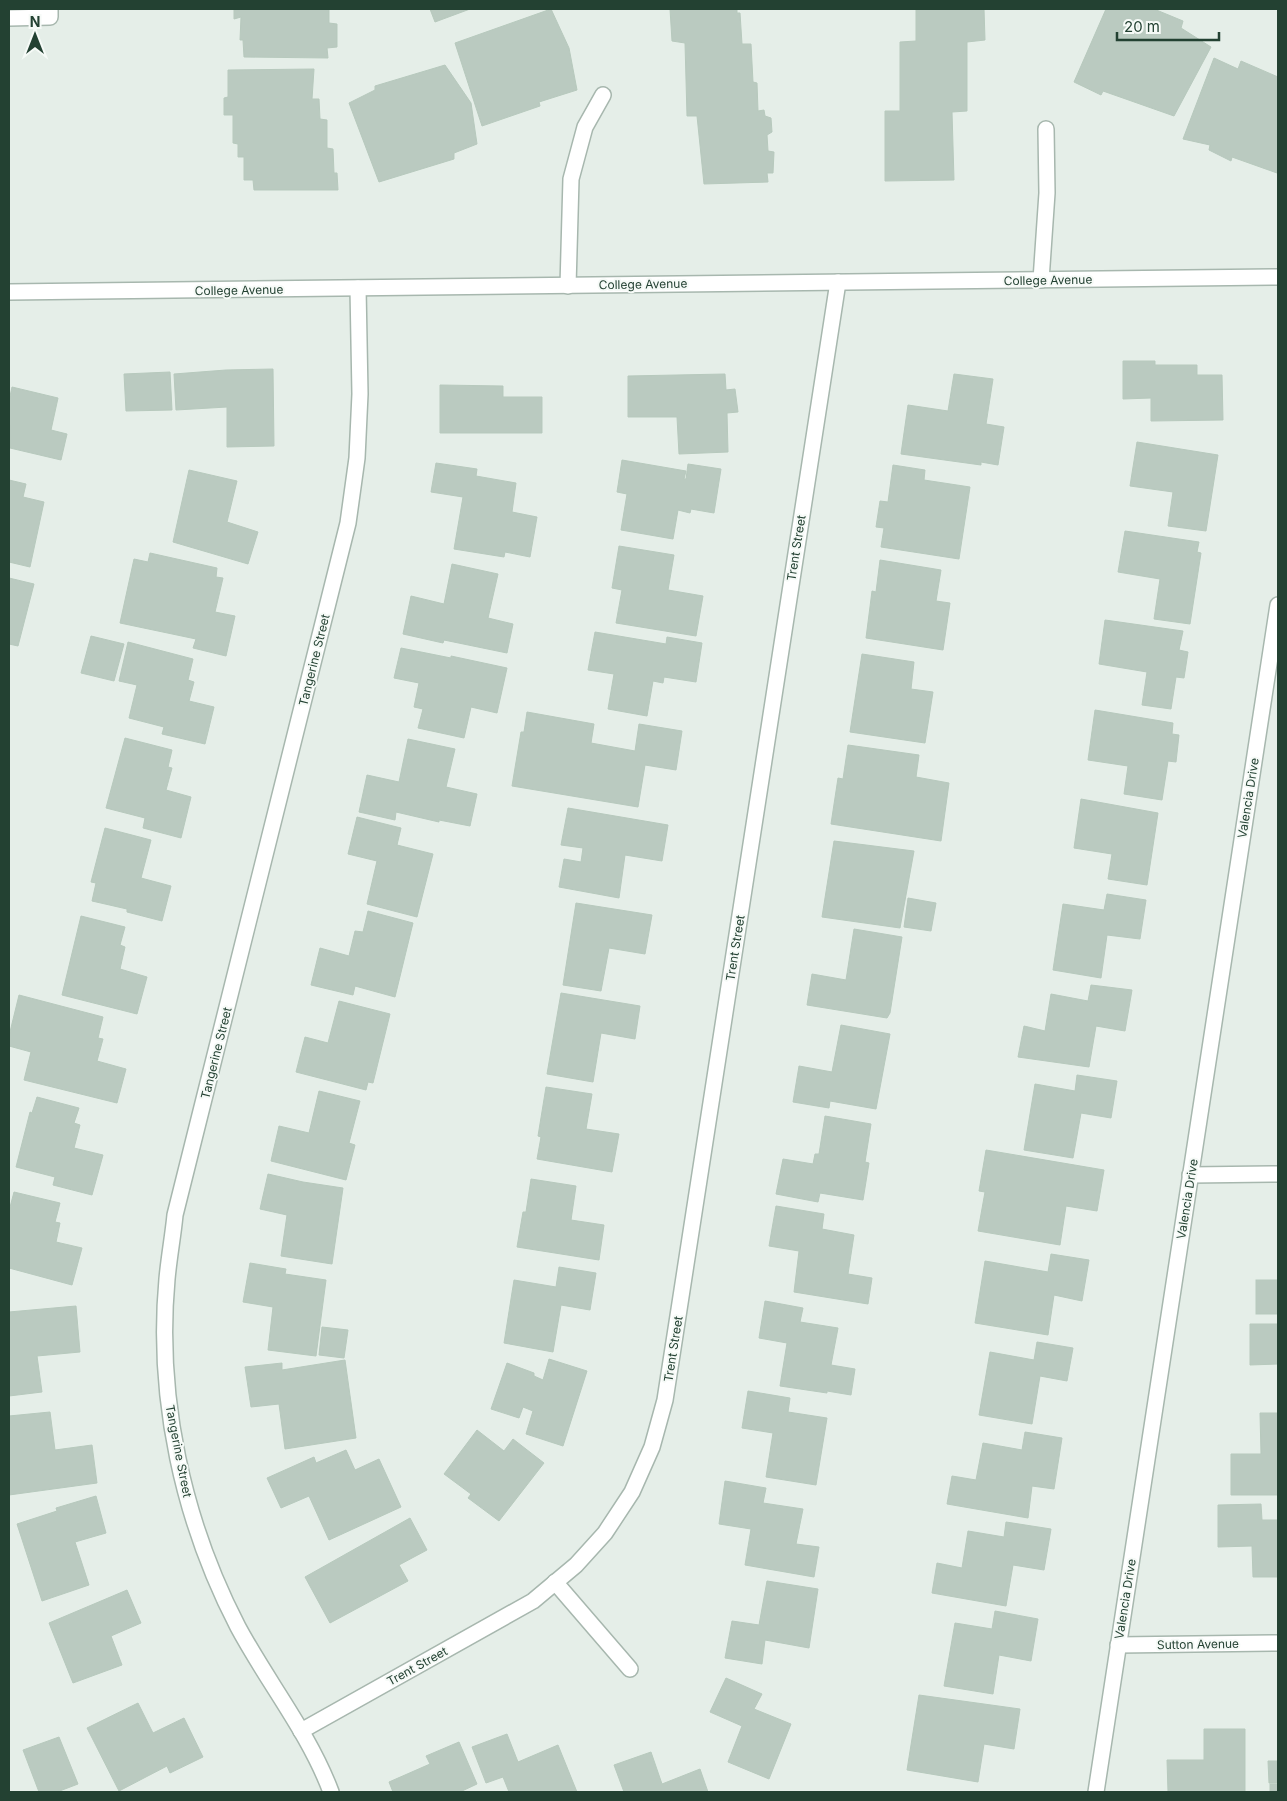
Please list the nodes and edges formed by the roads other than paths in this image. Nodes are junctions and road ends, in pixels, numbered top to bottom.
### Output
1 (50, 9) edge
2 (9, 18) edge
3 (603, 95) dead end
4 (1046, 129) dead end
5 (1278, 277) edge
6 (1041, 280) junction
7 (838, 282) junction
8 (568, 286) junction
9 (358, 288) junction
10 (9, 292) edge
11 (1278, 605) edge
12 (1278, 1174) edge
13 (1190, 1175) junction
14 (556, 1582) junction
15 (1278, 1643) edge
16 (1118, 1645) junction
17 (630, 1669) dead end
18 (301, 1731) junction
19 (331, 1792) edge
20 (1096, 1792) edge

1 - 2 street
3 - 8 street
4 - 6 street
5 - 6 street, College Avenue
6 - 7 street, College Avenue
7 - 8 street, College Avenue
7 - 14 street, Trent Street
8 - 9 street, College Avenue
9 - 10 street, College Avenue
9 - 18 street, Tangerine Street
11 - 13 street, Valencia Drive
12 - 13 street
13 - 16 street, Valencia Drive
14 - 17 street
14 - 18 street, Trent Street
15 - 16 street, Sutton Avenue
16 - 20 street, Valencia Drive
18 - 19 street, Tangerine Street

